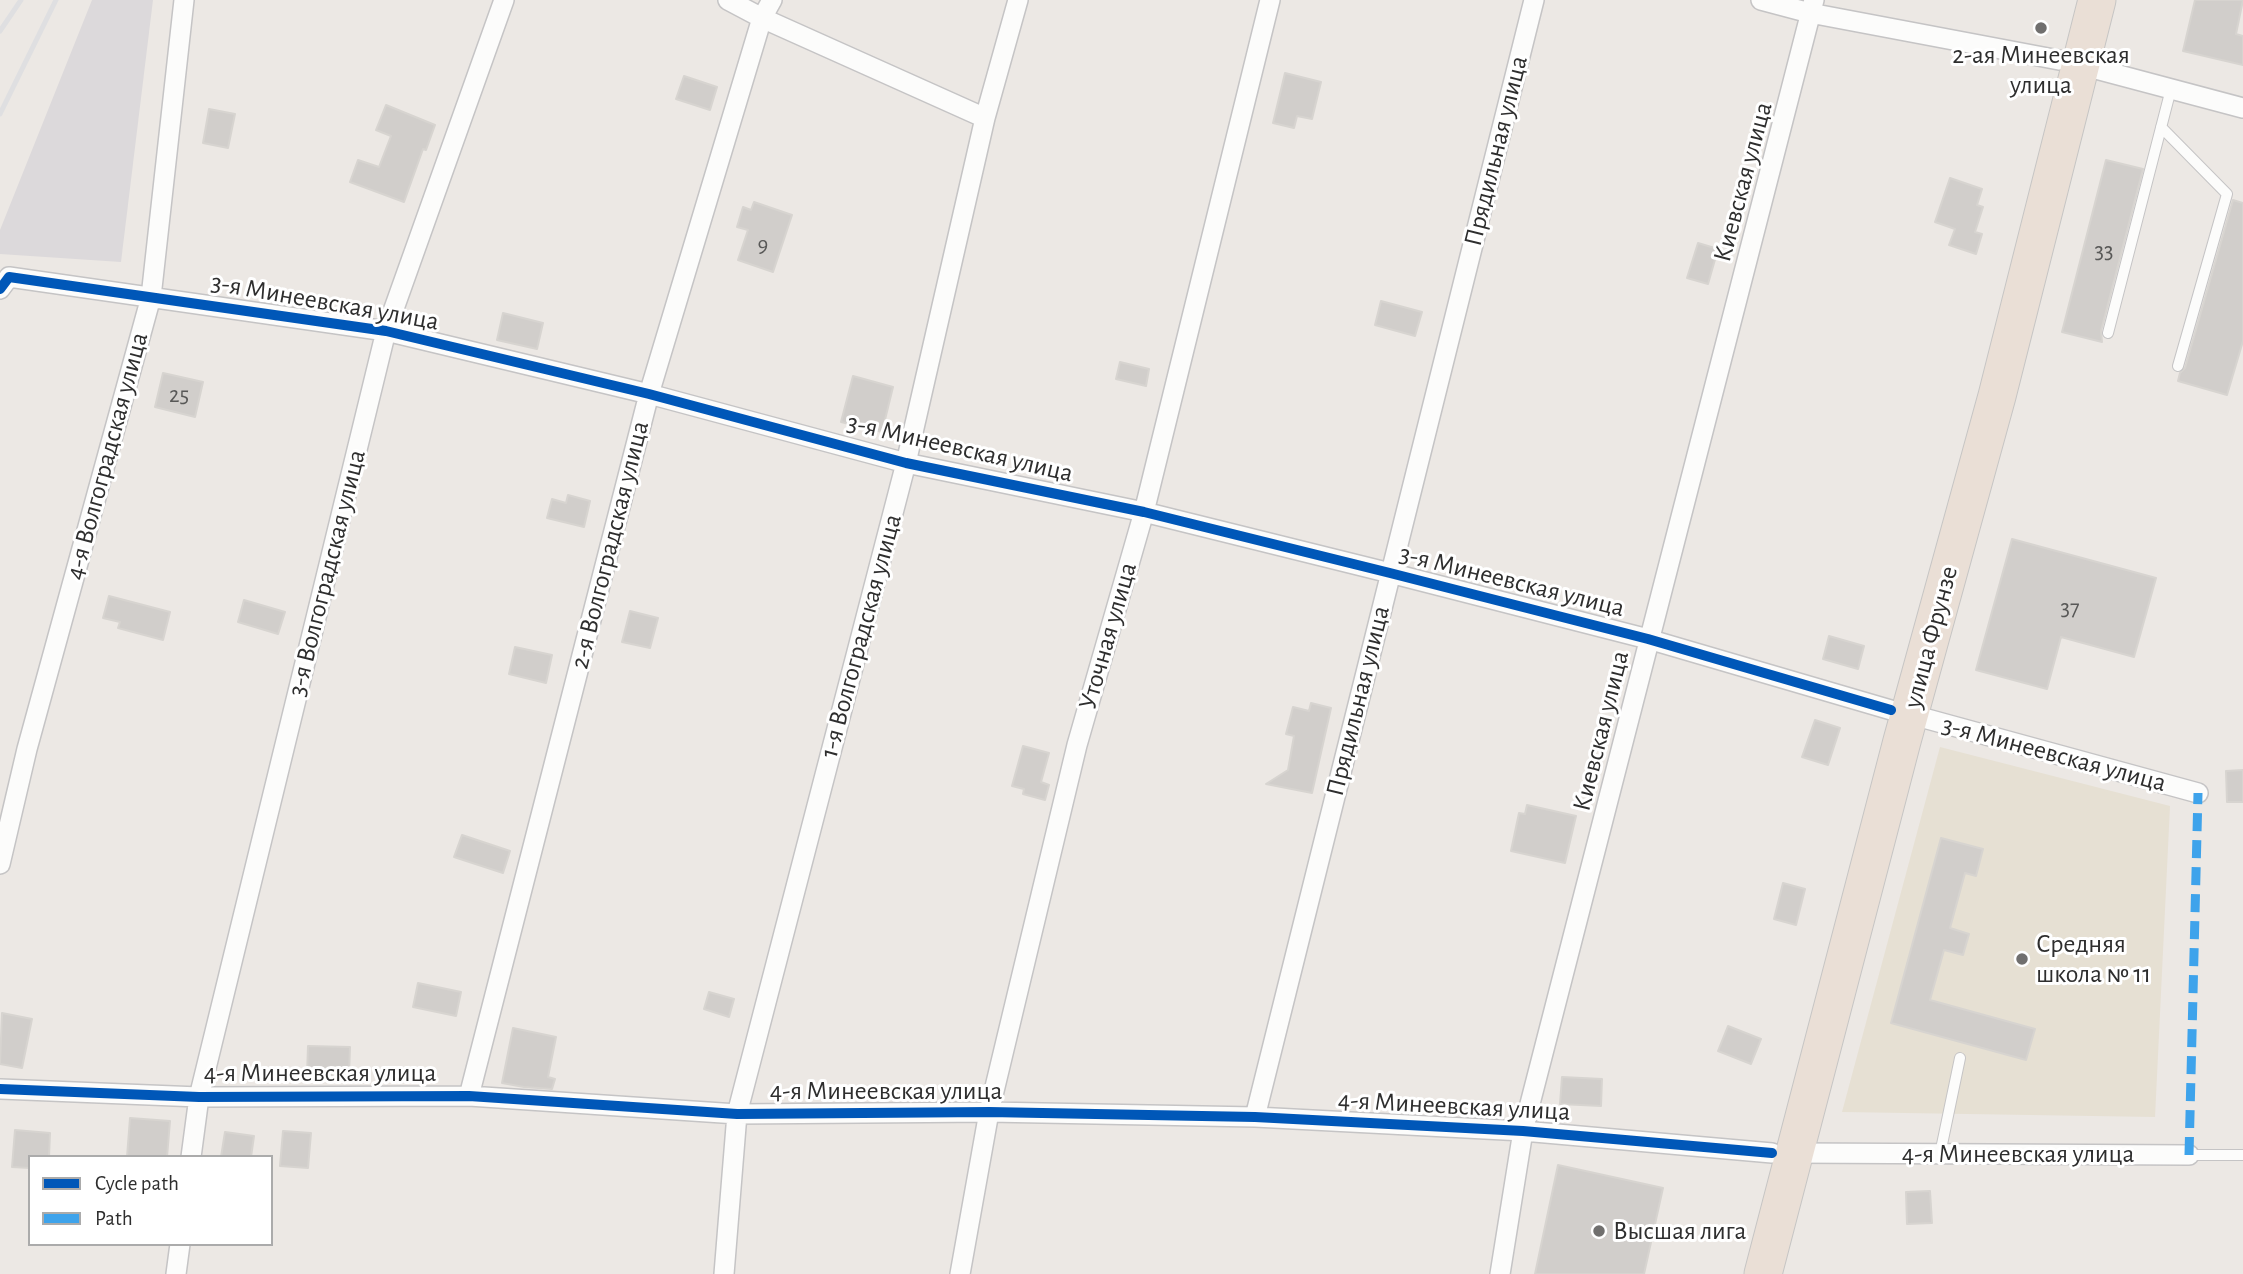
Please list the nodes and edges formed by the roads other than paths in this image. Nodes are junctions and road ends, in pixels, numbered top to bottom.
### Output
1 (184, 0) edge
2 (504, 0) edge
3 (728, 0) edge
4 (772, 0) edge
5 (1018, 0) edge
6 (1270, 0) edge
7 (1534, 0) edge
8 (1761, 0) edge
9 (2073, 0) edge
10 (2097, 0) edge
11 (1812, 6) edge
12 (762, 18) junction
13 (2070, 62) junction
14 (2171, 89) junction
15 (2243, 108) edge
16 (985, 118) junction
17 (2161, 127) junction
18 (4, 283) edge
19 (151, 297) junction
20 (386, 331) junction
21 (2108, 333) dead end
22 (2178, 366) dead end
23 (649, 394) junction
24 (906, 463) junction
25 (1144, 512) junction
26 (1390, 573) junction
27 (1648, 639) junction
28 (1900, 712) junction
29 (2199, 793) dead end
30 (0, 864) edge
31 (1960, 1058) dead end
32 (0, 1089) edge
33 (469, 1096) junction
34 (199, 1097) junction
35 (989, 1112) junction
36 (737, 1114) junction
37 (1255, 1117) junction
38 (1523, 1131) junction
39 (1783, 1153) junction
40 (1940, 1154) junction
41 (191, 1155) edge
42 (2189, 1155) joint
43 (2243, 1156) edge
44 (180, 1246) edge
45 (176, 1274) edge
46 (724, 1274) edge
47 (960, 1274) edge
48 (1500, 1274) edge
49 (1742, 1274) edge
50 (1763, 1274) edge

1 - 19 street, 4-я Волгоградская улица
2 - 20 street, 3-я Волгоградская улица
3 - 12 street
4 - 12 street, 2-я Волгоградская улица
5 - 16 street, 1-я Волгоградская улица
6 - 25 street, Уточная улица
7 - 26 street, Прядильная улица
8 - 11 street
9 - 13 highway, улица Фрунзе
10 - 13 highway, улица Фрунзе
11 - 13 street
11 - 27 street, Киевская улица
12 - 16 street
12 - 23 street, 2-я Волгоградская улица
13 - 14 street
13 - 28 highway, улица Фрунзе
14 - 15 street
14 - 17 lane
16 - 24 street, 1-я Волгоградская улица
17 - 21 lane
17 - 22 lane
18 - 19 street, 3-я Минеевская улица
19 - 20 street, 3-я Минеевская улица
19 - 30 street, 4-я Волгоградская улица
20 - 23 street, 3-я Минеевская улица
20 - 34 street, 3-я Волгоградская улица
23 - 24 street, 3-я Минеевская улица
23 - 33 street, 2-я Волгоградская улица
24 - 25 street, 3-я Минеевская улица
24 - 36 street, 1-я Волгоградская улица
25 - 26 street, 3-я Минеевская улица
25 - 35 street, Уточная улица
26 - 27 street, 3-я Минеевская улица
26 - 37 street, Прядильная улица
27 - 28 street, 3-я Минеевская улица
27 - 38 street, Киевская улица
28 - 29 street, 3-я Минеевская улица
28 - 39 highway, улица Фрунзе
31 - 40 lane
32 - 34 street, 4-я Минеевская улица
33 - 34 street, 4-я Минеевская улица
33 - 36 street, 4-я Минеевская улица
34 - 41 street, 3-я Волгоградская улица
35 - 36 street, 4-я Минеевская улица
35 - 37 street, 4-я Минеевская улица
35 - 47 street, Уточная улица
36 - 46 street, 1-я Волгоградская улица
37 - 38 street, 4-я Минеевская улица
38 - 39 street, 4-я Минеевская улица
38 - 48 street, Киевская улица
39 - 40 street, 4-я Минеевская улица
39 - 49 highway, улица Фрунзе
39 - 50 highway, улица Фрунзе
40 - 42 street, 4-я Минеевская улица
42 - 43 lane, 4-я Минеевская улица
44 - 45 street

